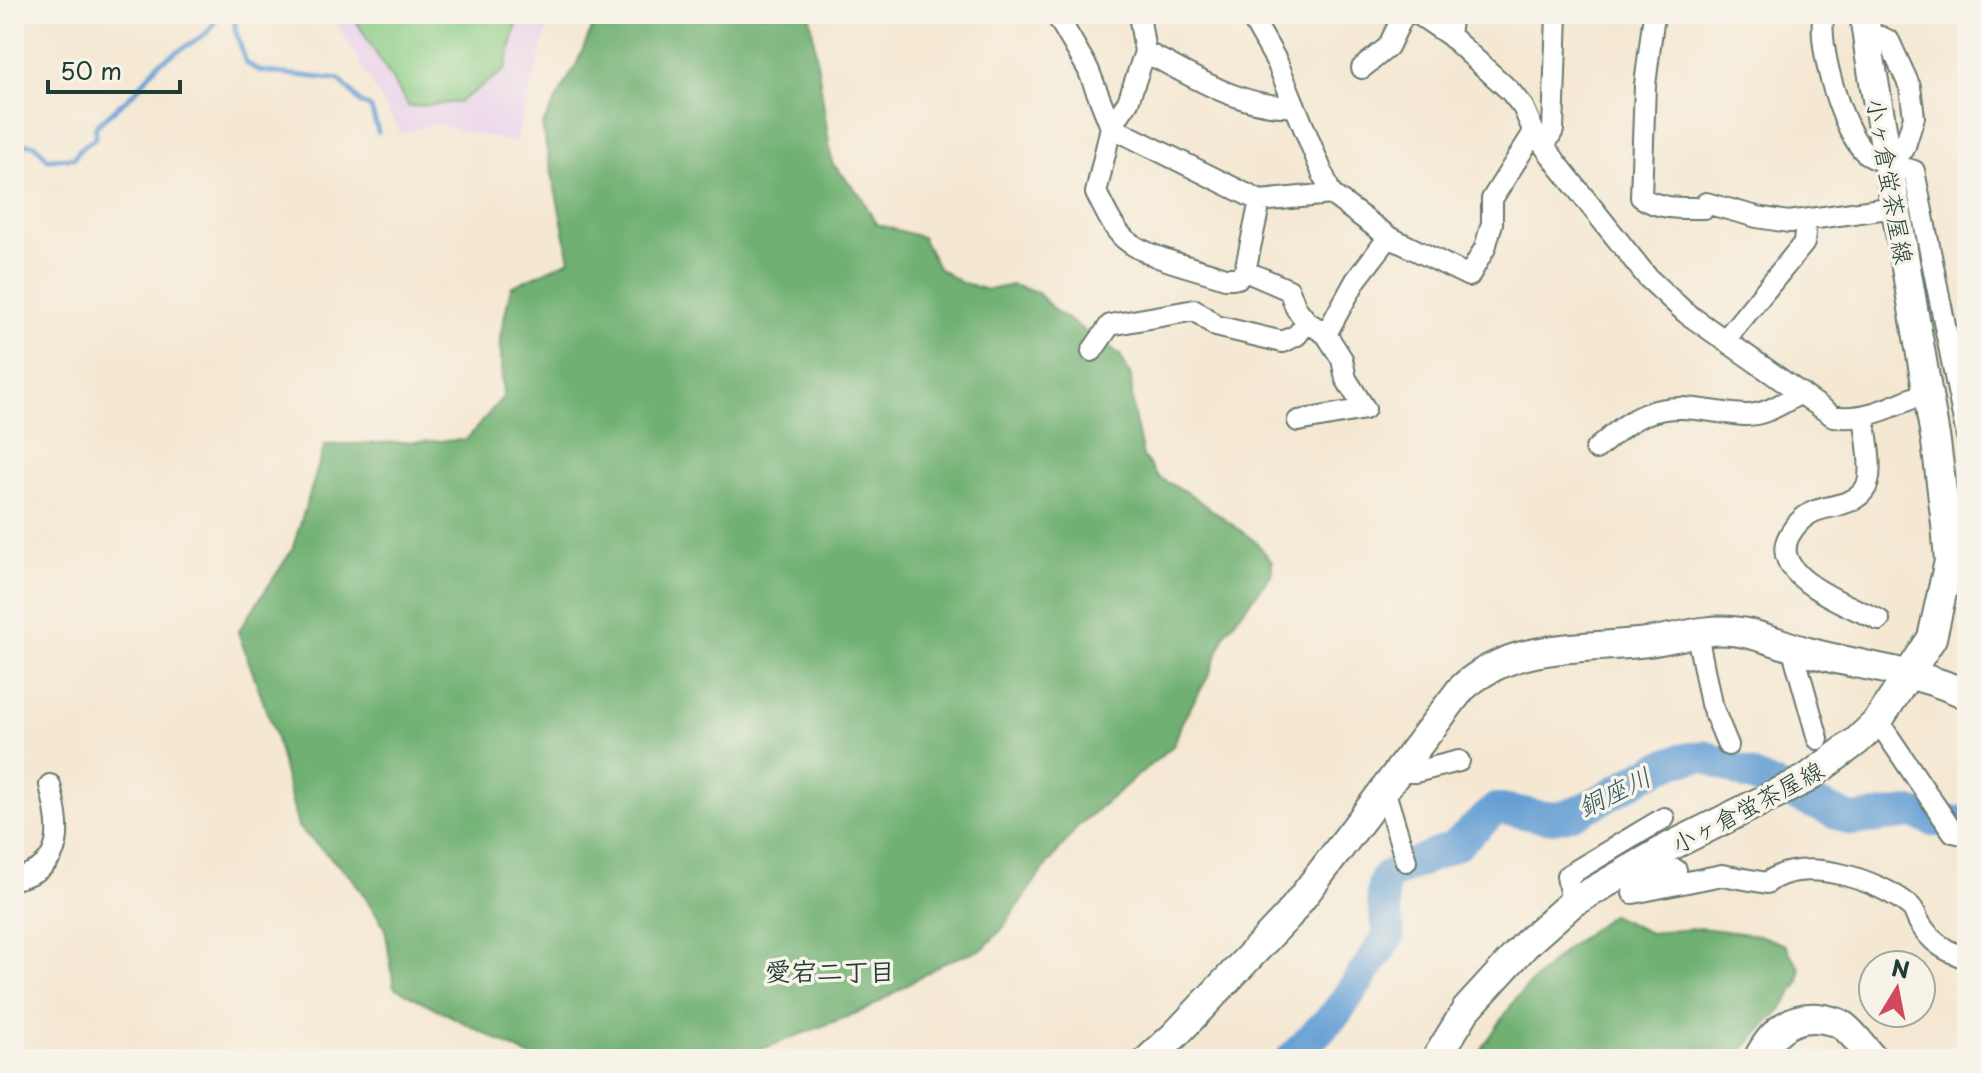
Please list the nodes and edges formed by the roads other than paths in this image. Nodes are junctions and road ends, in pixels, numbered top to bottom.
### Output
1 (1139, 14) edge
2 (1250, 14) edge
3 (1404, 14) edge
4 (1418, 14) edge
5 (1452, 14) edge
6 (1557, 14) edge
7 (1654, 14) edge
8 (1824, 14) edge
9 (1864, 14) edge
10 (1068, 19) edge
11 (1449, 35) junction
12 (1881, 37) dead end
13 (1145, 52) junction
14 (1362, 68) dead end
15 (1293, 106) junction
16 (1111, 127) junction
17 (1539, 138) junction
18 (1887, 161) junction
19 (1331, 194) junction
20 (1260, 201) junction
21 (1895, 207) junction
22 (1806, 221) junction
23 (1389, 237) junction
24 (1245, 271) junction
25 (1307, 322) junction
26 (1326, 334) junction
27 (1725, 340) junction
28 (1092, 351) dead end
29 (1960, 355) edge
30 (1927, 392) junction
31 (1801, 393) junction
32 (1864, 416) junction
33 (1298, 421) dead end
34 (1967, 432) edge
35 (1596, 449) dead end
36 (1879, 620) dead end
37 (1697, 634) junction
38 (1792, 647) junction
39 (1909, 674) junction
40 (1967, 695) edge
41 (1878, 721) junction
42 (1818, 739) dead end
43 (1728, 745) dead end
44 (1459, 761) dead end
45 (1391, 780) junction
46 (50, 785) dead end
47 (1664, 818) dead end
48 (1954, 828) edge
49 (1406, 861) dead end
50 (1676, 870) dead end
51 (14, 879) edge
52 (1572, 903) junction
53 (1967, 958) edge
54 (1149, 1059) edge
55 (1436, 1059) edge
56 (1758, 1059) edge
57 (1873, 1059) edge

1 - 13 street
2 - 15 street
3 - 14 street
4 - 11 street
5 - 11 street
6 - 17 street
7 - 22 street
8 - 18 street
9 - 18 street, 小ヶ倉蛍茶屋線
10 - 16 street
11 - 17 street
12 - 18 street
13 - 15 street
13 - 16 street
15 - 19 street
16 - 20 street
16 - 24 street
17 - 23 street
17 - 27 street
18 - 21 street, 小ヶ倉蛍茶屋線
18 - 29 street
19 - 20 street
19 - 23 street
20 - 24 street
21 - 22 street
21 - 30 street, 小ヶ倉蛍茶屋線
22 - 27 street
23 - 26 street
24 - 25 street
25 - 26 street
25 - 28 street
26 - 33 street
27 - 31 street
29 - 34 street
30 - 32 street
30 - 39 street, 小ヶ倉蛍茶屋線
31 - 32 street
31 - 35 street
32 - 36 street
37 - 38 street
37 - 43 street
37 - 45 street
38 - 39 street
38 - 42 street
39 - 40 street
39 - 41 street, 小ヶ倉蛍茶屋線
41 - 48 street
41 - 52 street, 小ヶ倉蛍茶屋線
44 - 45 street
45 - 49 street
45 - 54 street
46 - 51 street
47 - 52 street
50 - 53 street
52 - 55 street, 小ヶ倉蛍茶屋線
56 - 57 street

